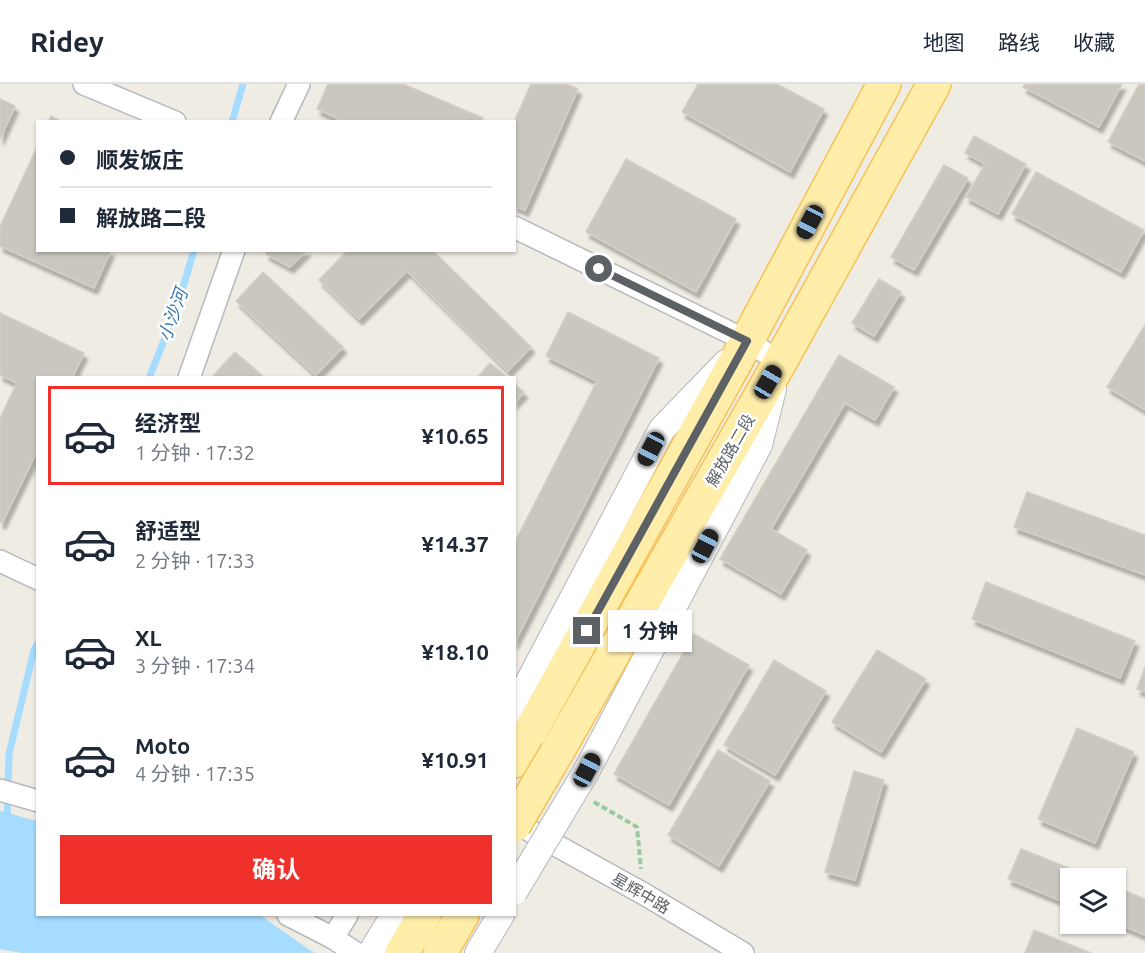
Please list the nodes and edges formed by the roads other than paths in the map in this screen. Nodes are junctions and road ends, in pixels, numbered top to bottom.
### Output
1 (84, 84) edge
2 (299, 84) edge
3 (884, 84) edge
4 (934, 84) edge
5 (170, 120) edge
6 (282, 120) edge
7 (516, 228) edge
8 (233, 252) edge
9 (747, 341) junction
10 (780, 362) junction
11 (190, 376) edge
12 (520, 736) edge
13 (0, 790) edge
14 (30, 799) edge
15 (522, 827) edge
16 (516, 889) edge
17 (290, 916) edge
18 (346, 916) edge
19 (393, 916) edge
20 (423, 916) edge
21 (461, 916) edge
22 (500, 916) edge
23 (333, 938) junction
24 (356, 953) edge
25 (371, 953) edge
26 (402, 953) edge
27 (440, 953) edge
28 (478, 953) edge
29 (743, 953) edge

1 - 5 street
2 - 6 street
3 - 9 main road
4 - 10 main road, 解放路二段
7 - 9 street
8 - 11 street
9 - 10 street
9 - 12 main road
10 - 15 main road, 解放路二段, bridge
10 - 16 street, bridge
13 - 14 street
15 - 29 street, 星辉中路
17 - 23 street
18 - 23 street
19 - 25 street
20 - 26 main road
21 - 27 main road
22 - 28 street
23 - 24 street

